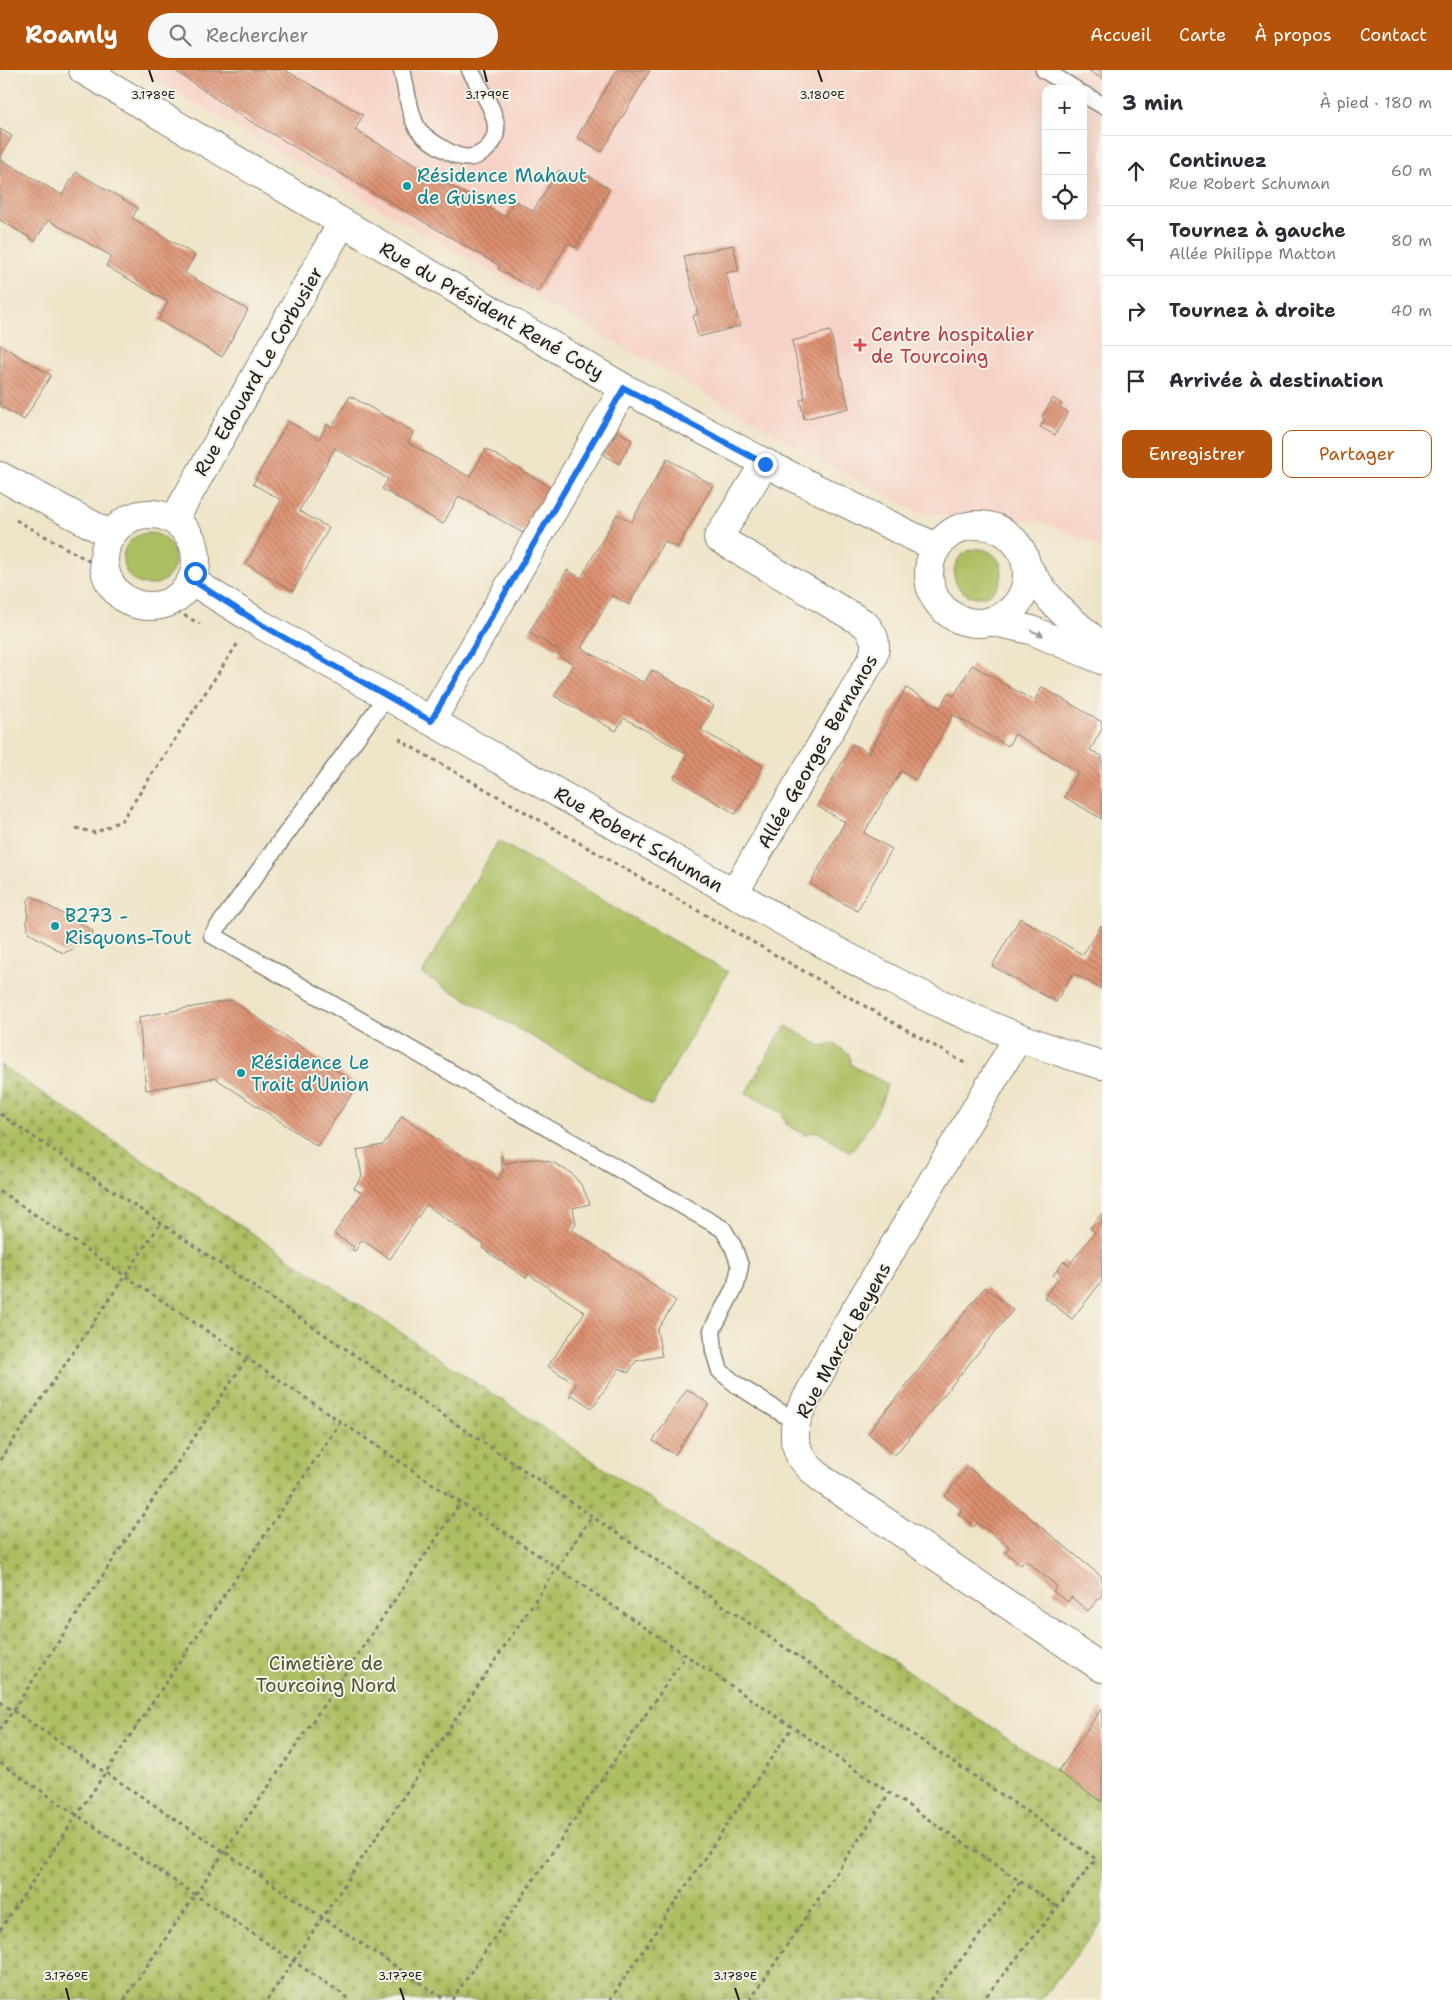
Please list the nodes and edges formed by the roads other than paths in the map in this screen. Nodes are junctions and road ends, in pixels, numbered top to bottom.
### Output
1 (83, 70) edge
2 (402, 70) edge
3 (470, 70) edge
4 (1044, 70) edge
5 (1068, 85) edge
6 (1087, 96) edge
7 (1102, 105) edge
8 (342, 223) junction
9 (624, 388) junction
10 (765, 464) junction
11 (0, 476) edge
12 (174, 520) junction
13 (111, 534) junction
14 (937, 547) junction
15 (1027, 566) junction
16 (192, 580) junction
17 (990, 621) junction
18 (1102, 646) edge
19 (1102, 660) edge
20 (387, 696) junction
21 (431, 721) junction
22 (734, 893) junction
23 (1018, 1038) junction
24 (1102, 1065) edge
25 (796, 1422) junction
26 (1102, 1668) edge

1 - 8 street, Rue du Président René Coty
2 - 3 lane
4 - 5 lane
6 - 7 lane
8 - 9 street, Rue du Président René Coty
8 - 12 street, Rue Edouard Le Corbusier
9 - 10 street, Rue du Président René Coty
9 - 21 street
10 - 14 street, Rue du Président René Coty
10 - 22 street, Allée Georges Bernanos
11 - 13 street
12 - 13 street
12 - 16 street
13 - 16 street
14 - 15 street
14 - 17 street
15 - 17 street
15 - 18 street
16 - 20 street, Rue Robert Schuman
17 -> 19 street
20 - 21 street, Rue Robert Schuman
20 - 25 lane
21 - 22 street, Rue Robert Schuman
22 - 23 street, Rue Robert Schuman
23 - 24 street, Rue Robert Schuman
23 - 25 street, Rue Marcel Beyens
25 - 26 street, Rue Marcel Beyens

